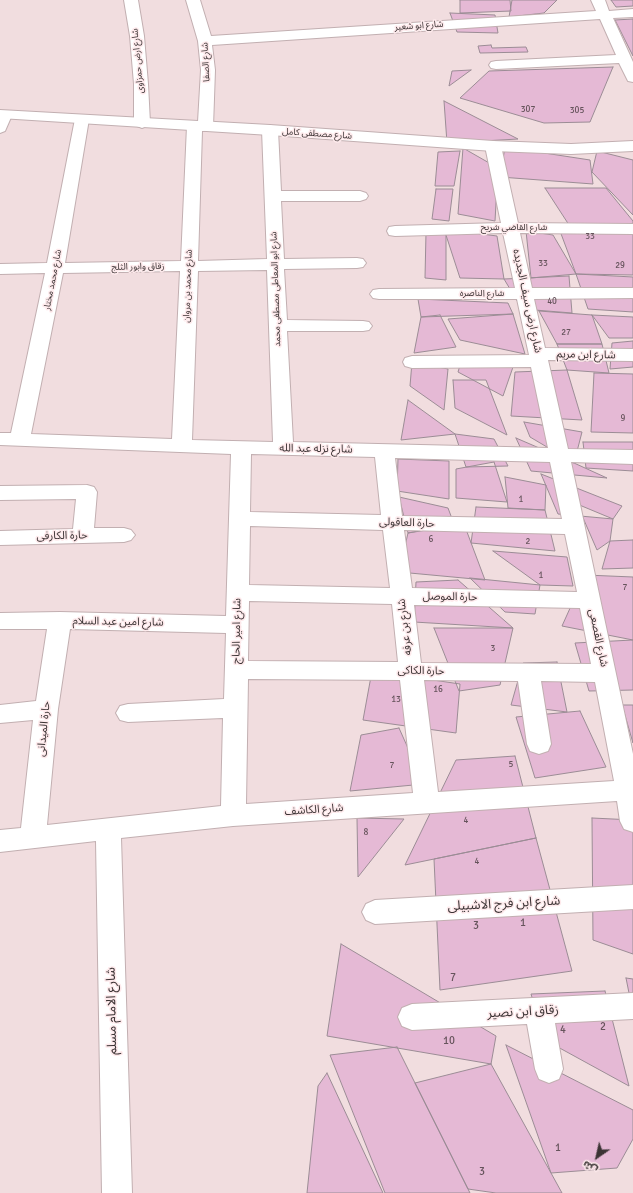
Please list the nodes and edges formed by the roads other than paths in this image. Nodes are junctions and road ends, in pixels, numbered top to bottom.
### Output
1 (131, 0) edge
2 (193, 0) edge
3 (598, 0) edge
4 (633, 13) edge
5 (604, 16) junction
6 (205, 41) junction
7 (624, 59) junction
8 (496, 64) dead end
9 (633, 78) edge
10 (2, 119) edge
11 (82, 119) junction
12 (142, 123) junction
13 (200, 126) junction
14 (270, 130) junction
15 (493, 146) junction
16 (633, 146) edge
17 (272, 196) junction
18 (360, 196) dead end
19 (512, 228) junction
20 (633, 229) edge
21 (395, 231) dead end
22 (357, 262) dead end
23 (275, 264) junction
24 (189, 266) junction
25 (55, 268) junction
26 (0, 269) edge
27 (633, 293) edge
28 (379, 294) dead end
29 (525, 294) junction
30 (278, 325) junction
31 (363, 326) dead end
32 (633, 355) edge
33 (539, 358) junction
34 (412, 362) dead end
35 (0, 438) edge
36 (20, 439) junction
37 (182, 446) junction
38 (241, 447) junction
39 (283, 448) junction
40 (384, 451) junction
41 (559, 455) junction
42 (633, 457) edge
43 (0, 493) edge
44 (239, 519) junction
45 (393, 523) junction
46 (574, 527) junction
47 (124, 535) dead end
48 (83, 536) junction
49 (0, 538) edge
50 (238, 593) junction
51 (402, 596) junction
52 (590, 600) junction
53 (60, 620) junction
54 (0, 621) edge
55 (237, 625) junction
56 (236, 670) junction
57 (411, 671) junction
58 (528, 672) junction
59 (606, 673) junction
60 (235, 708) junction
61 (46, 710) junction
62 (128, 713) dead end
63 (0, 714) edge
64 (539, 744) dead end
65 (628, 790) junction
66 (427, 803) junction
67 (233, 816) junction
68 (633, 821) edge
69 (108, 829) junction
70 (33, 837) junction
71 (0, 841) edge
72 (633, 897) edge
73 (375, 912) dead end
74 (633, 1006) edge
75 (539, 1011) junction
76 (412, 1017) dead end
77 (549, 1069) dead end
78 (117, 1193) edge

1 - 12 street, شارع ارض حمزاوى
2 - 6 street, شارع الصفا
3 - 5 street
4 - 5 street, شارع ابو شعير
5 - 6 street, شارع ابو شعير
5 - 7 street
6 - 13 street, شارع الصفا
7 - 8 street
7 - 9 street
10 - 11 street, شارع مصطفى كامل
11 - 12 street, شارع مصطفى كامل
11 - 25 street, شارع محمد مختار
12 - 13 street, شارع مصطفى كامل
13 - 14 street, شارع مصطفى كامل
13 - 24 street, شارع محمد بن مروان
14 - 15 street, شارع مصطفى كامل
14 - 17 street, شارع ابو المعاطى مصطفى محمد
15 - 16 street, شارع مصطفى كامل
15 - 19 street, شارع ارض سيف الجديده
17 - 18 street
17 - 23 street, شارع ابو المعاطى مصطفى محمد
19 - 20 street, شارع القاضي شريح
19 - 21 street, شارع القاضي شريح
19 - 29 street, شارع ارض سيف الجديده
22 - 23 street, زقاق وابور الثلج
23 - 24 street, زقاق وابور الثلج
23 - 30 street, شارع ابو المعاطى مصطفى محمد
24 - 25 street, زقاق وابور الثلج
24 - 37 street, شارع محمد بن مروان
25 - 26 street, زقاق وابور الثلج
25 - 36 street, شارع محمد مختار
27 - 29 street, شارع الناصره
28 - 29 street, شارع الناصره
29 - 33 street, شارع ارض سيف الجديده
30 - 31 street
30 - 39 street, شارع ابو المعاطى مصطفى محمد
32 - 33 street, شارع ابن مريم
33 - 34 street, شارع ابن مريم
33 - 41 street, شارع ارض سيف الجديده
35 - 36 street, شارع نزله عبد الله
36 - 37 street, شارع نزله عبد الله
37 - 38 street, شارع نزله عبد الله
38 - 39 street, شارع نزله عبد الله
38 - 44 street, شارع امير الحاج
39 - 40 street, شارع نزله عبد الله
40 - 41 street, شارع نزله عبد الله
40 - 45 street, شارع بن عرفه
41 - 42 street, شارع نزله عبد الله
41 - 46 street, شارع القصعى
43 - 48 street
44 - 45 street, حارة العاقولى
44 - 50 street, شارع امير الحاج
45 - 46 street, حارة العاقولى
45 - 51 street, شارع بن عرفه
46 - 52 street, شارع القصعى
47 - 48 street, حارة الكارفى
48 - 49 street, حارة الكارفى
50 - 51 street, حارة الموصل
50 - 55 street, شارع امير الحاج
51 - 52 street, حارة الموصل
51 - 57 street, شارع بن عرفه
52 - 59 street, شارع القصعى
53 - 54 street, شارع امين عبد السلام
53 - 55 street, شارع امين عبد السلام
53 - 61 street, حارة الميدانى
55 - 56 street, شارع امير الحاج
56 - 57 street, حارة الكاكى
56 - 60 street, شارع امير الحاج
57 - 58 street, حارة الكاكى
57 - 66 street, شارع بن عرفه
58 - 59 street, حارة الكاكى
58 - 64 street
59 - 65 street, شارع القصعى
60 - 62 street
60 - 67 street, شارع امير الحاج
61 - 63 street
61 - 70 street, حارة الميدانى
65 - 66 street, شارع الكاشف
65 - 68 street, شارع القصعى
66 - 67 street, شارع الكاشف
67 - 69 street, شارع الكاشف
69 - 70 street, شارع الكاشف
69 - 78 street, شارع الامام مسلم
70 - 71 street, شارع الكاشف
72 - 73 street, شارع ابن فرج الاشبيلى
74 - 75 street, زقاق ابن نصير
75 - 76 street, زقاق ابن نصير
75 - 77 street

